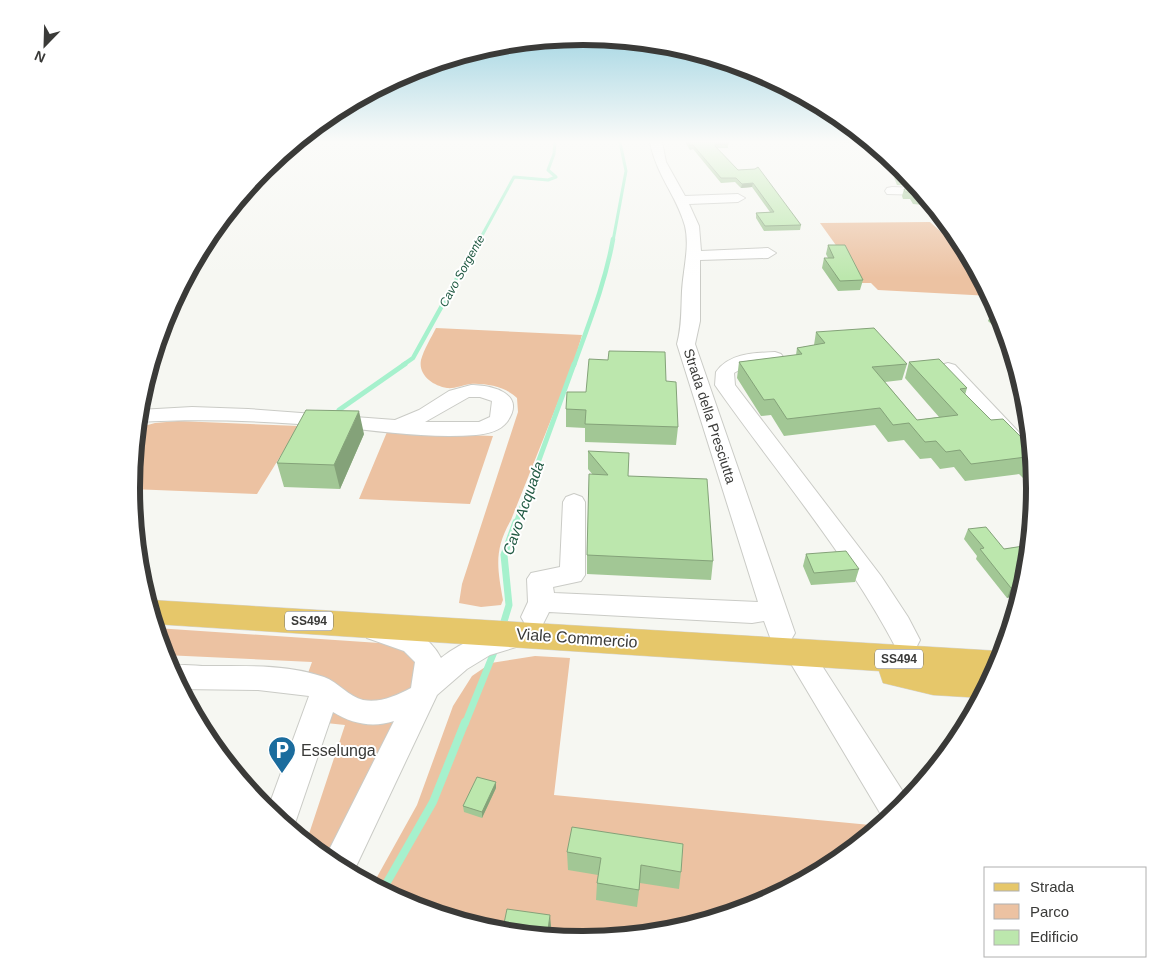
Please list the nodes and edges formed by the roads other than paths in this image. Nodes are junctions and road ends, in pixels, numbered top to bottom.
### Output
1 (674, 188) edge
2 (892, 190) dead end
3 (913, 191) edge
4 (738, 198) dead end
5 (681, 200) junction
6 (768, 253) dead end
7 (692, 256) junction
8 (776, 358) edge
9 (948, 369) edge
10 (147, 415) edge
11 (398, 426) dead end
12 (1025, 451) edge
13 (574, 502) dead end
14 (158, 612) edge
15 (532, 618) junction
16 (350, 623) junction
17 (784, 631) junction
18 (479, 634) junction
19 (906, 640) junction
20 (997, 646) edge
21 (991, 664) edge
22 (183, 677) edge
23 (982, 683) edge
24 (326, 690) junction
25 (424, 692) junction
26 (893, 806) edge
27 (279, 810) edge
28 (342, 860) edge

1 - 5 street, Strada della Presciutta
2 - 3 street
4 - 5 street
5 - 7 street, Strada della Presciutta
6 - 7 street
7 - 17 street, Strada della Presciutta
8 - 19 street
9 - 12 street
10 - 11 street
13 - 15 street
14 - 16 main road, Viale Commercio / SS494
15 - 17 main road, Viale Commercio / SS494
15 - 17 street
15 - 18 main road, Viale Commercio / SS494
16 - 18 main road, Viale Commercio / SS494
16 - 25 street
17 - 19 main road
17 - 21 main road, Viale Commercio / SS494
17 - 23 main road
17 - 26 street, Strada della Presciutta
18 - 25 street
19 - 20 main road
22 - 24 street
24 - 25 street
24 - 27 street
25 - 28 street

